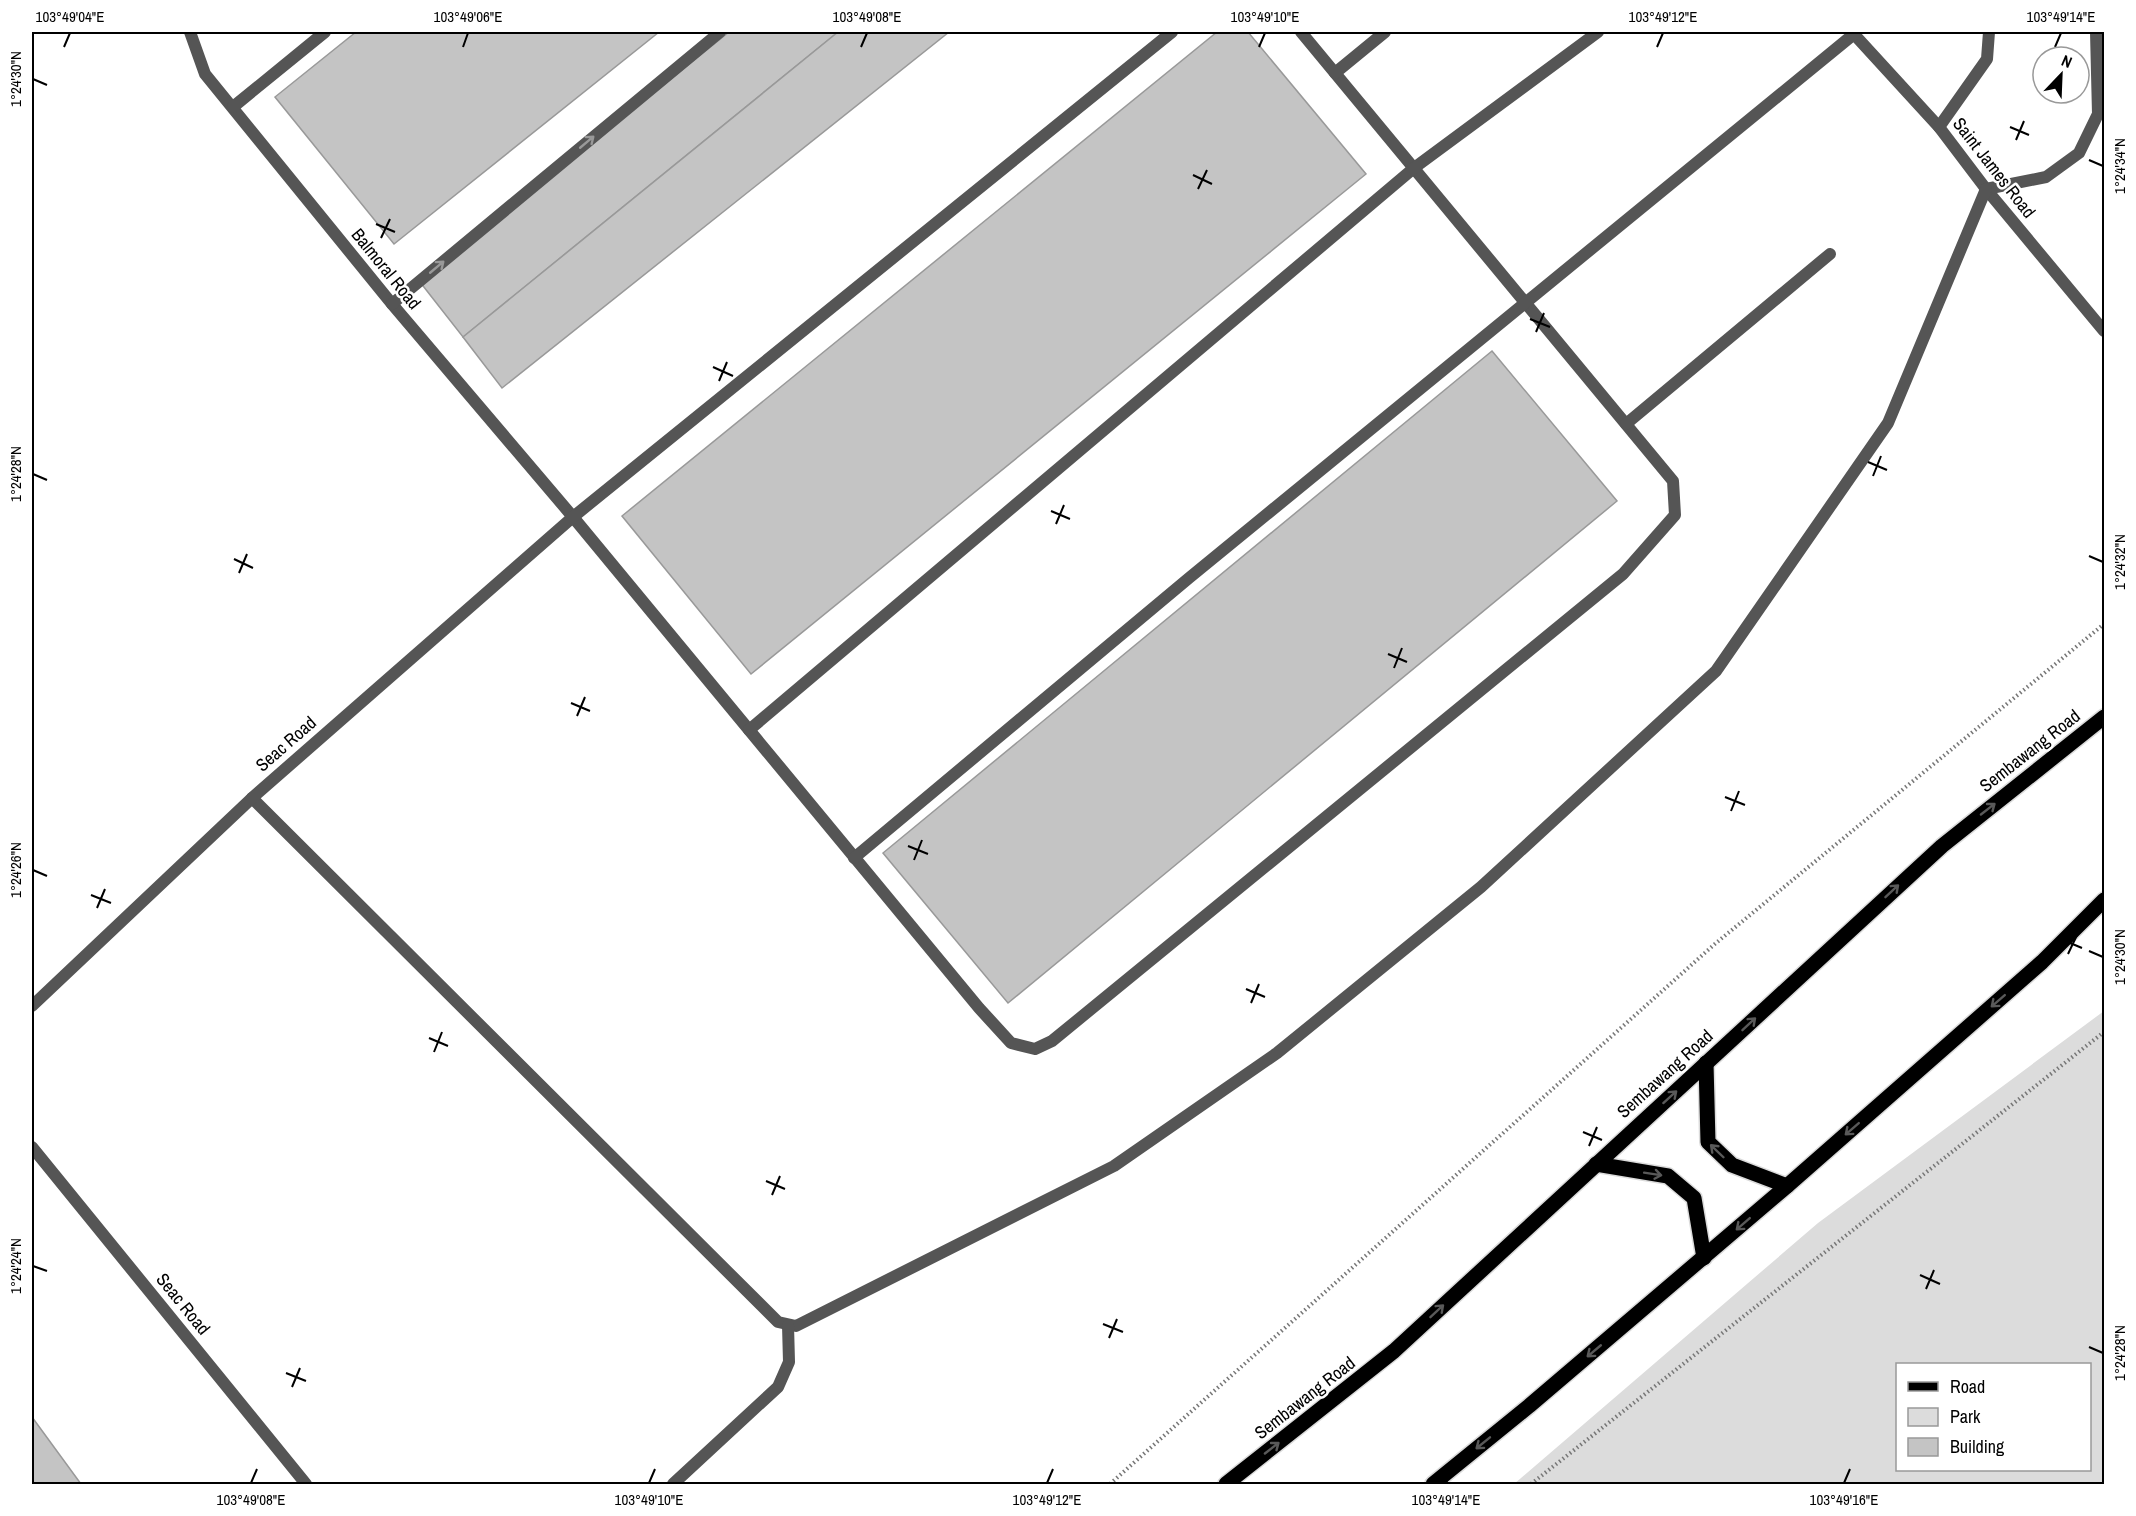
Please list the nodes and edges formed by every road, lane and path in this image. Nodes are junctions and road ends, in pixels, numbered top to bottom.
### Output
1 (190, 32) edge
2 (325, 32) edge
3 (720, 32) edge
4 (1172, 32) edge
5 (1301, 32) edge
6 (1385, 32) edge
7 (1598, 32) edge
8 (1989, 32) edge
9 (2096, 32) edge
10 (1853, 33) edge
11 (1335, 73) junction
12 (233, 107) junction
13 (2101, 117) edge
14 (1939, 127) junction
15 (1414, 168) junction
16 (1986, 189) junction
17 (1830, 254) dead end
18 (1526, 302) junction
19 (392, 304) junction
20 (2104, 331) edge
21 (1626, 424) junction
22 (573, 518) junction
23 (2104, 624) edge
24 (2104, 717) edge
25 (748, 730) junction
26 (252, 798) junction
27 (854, 858) junction
28 (2104, 900) edge
29 (32, 1006) edge
30 (2104, 1032) edge
31 (1707, 1063) junction
32 (32, 1147) edge
33 (1596, 1164) junction
34 (1787, 1186) junction
35 (1704, 1258) junction
36 (788, 1325) junction
37 (306, 1485) edge
38 (673, 1485) edge
39 (1110, 1485) edge
40 (1226, 1485) edge
41 (1432, 1485) edge
42 (1531, 1485) edge

1 - 12 lane, Balmoral Road
2 - 12 lane
19 -> 3 lane
4 - 22 lane, Seac Road
5 - 11 lane, Balmoral Road
6 - 11 lane
7 - 15 lane
8 - 14 lane
9 - 13 lane
10 - 14 lane, Saint James Road
10 - 18 lane
11 - 15 lane, Balmoral Road
12 - 19 lane, Balmoral Road
13 - 16 lane
14 - 16 lane, Saint James Road
15 - 18 lane, Balmoral Road
15 - 25 lane
16 - 20 lane, Saint James Road
16 - 36 lane
17 - 21 lane
18 - 21 lane, Balmoral Road
18 - 27 lane
19 - 22 lane, Balmoral Road
21 - 27 lane, Balmoral Road
22 - 25 lane, Balmoral Road
22 - 26 lane, Seac Road
23 - 39 path
31 -> 24 main road, Sembawang Road
25 - 27 lane, Balmoral Road
26 - 29 lane, Seac Road
26 - 36 lane
28 -> 34 main road
30 - 42 path
33 -> 31 main road, Sembawang Road
34 -> 31 main road
32 - 37 lane, Seac Road
33 -> 35 main road
40 -> 33 main road, Sembawang Road
34 -> 35 main road
35 -> 41 main road
36 - 38 lane

